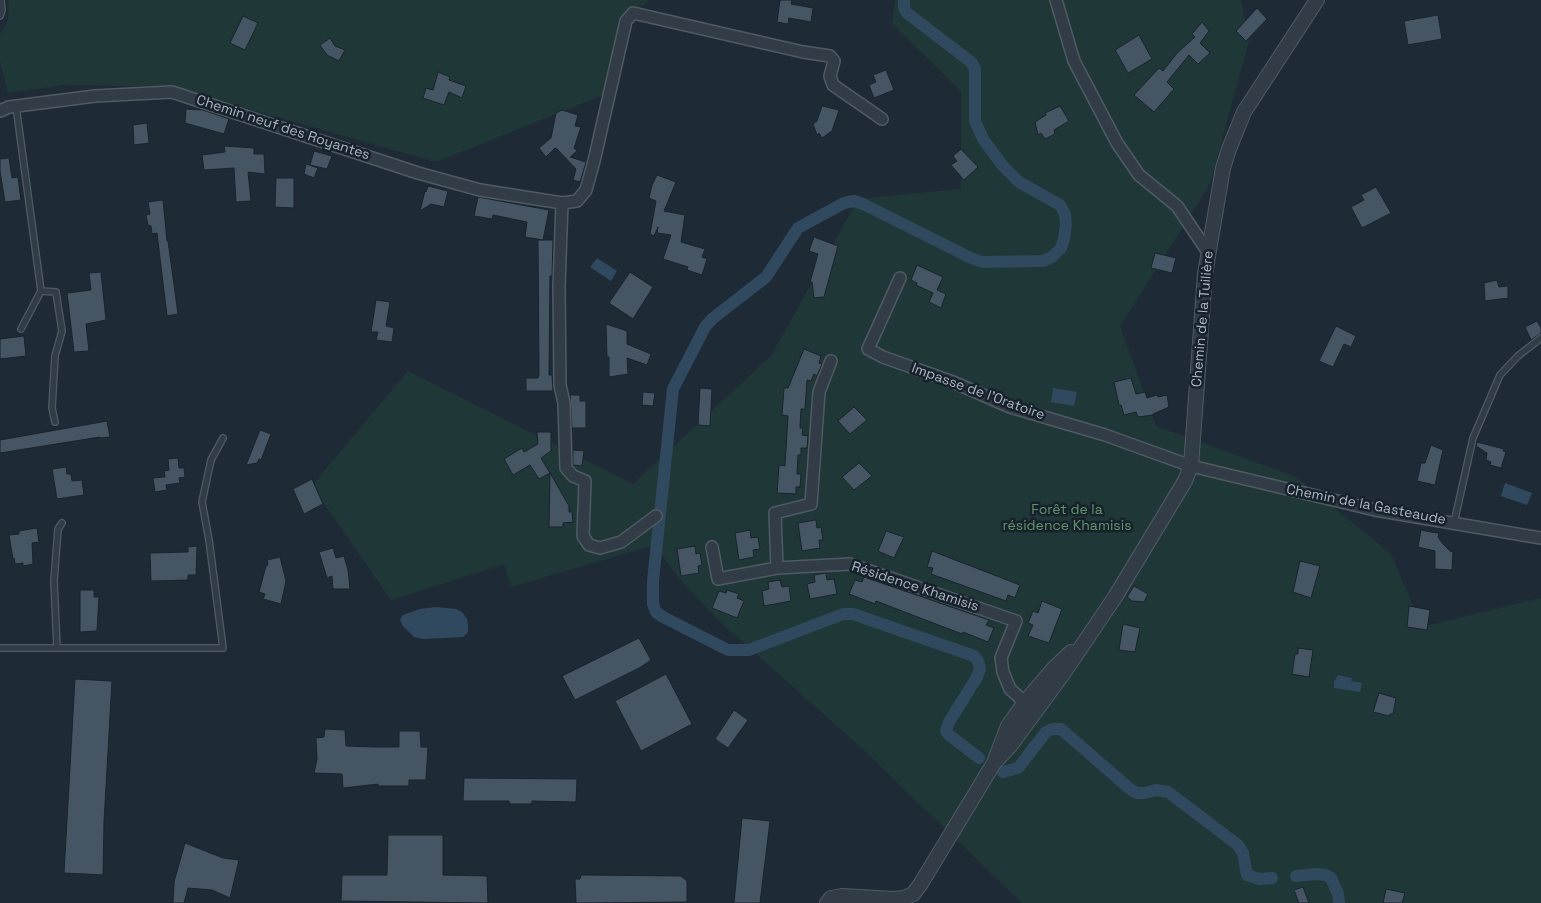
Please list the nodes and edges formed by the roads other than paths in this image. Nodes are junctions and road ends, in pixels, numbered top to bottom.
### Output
1 (1, 0) edge
2 (1056, 0) edge
3 (1318, 0) edge
4 (0, 16) edge
5 (16, 106) junction
6 (0, 111) edge
7 (882, 119) dead end
8 (562, 203) junction
9 (1208, 252) junction
10 (900, 278) dead end
11 (41, 291) junction
12 (21, 329) dead end
13 (1541, 338) edge
14 (831, 362) dead end
15 (55, 422) dead end
16 (222, 438) dead end
17 (1192, 466) junction
18 (656, 516) dead end
19 (62, 523) dead end
20 (1454, 523) junction
21 (1541, 538) edge
22 (712, 547) dead end
23 (777, 568) junction
24 (0, 648) edge
25 (57, 648) junction
26 (1031, 706) junction
27 (994, 763) junction
28 (826, 903) edge

1 - 4 lane
2 - 9 street
3 - 9 street, Chemin de la Tuilière
5 - 6 street, Chemin neuf des Royantes
5 - 8 street, Chemin neuf des Royantes
5 - 11 lane
7 - 8 street
8 - 18 street
9 - 17 street, Chemin de la Tuilière
10 - 17 street, Impasse de l'Oratoire
11 - 12 lane
11 - 15 lane
13 - 20 lane
14 - 23 street
16 - 25 lane
17 - 20 street, Chemin de la Gasteaude
17 - 26 street, Chemin de la Tuilière
19 - 25 lane
20 - 21 street, Chemin de la Gasteaude
22 - 23 street
23 - 26 street, Résidence Khamisis
24 - 25 lane
26 - 27 street
26 - 27 street
27 - 28 street

